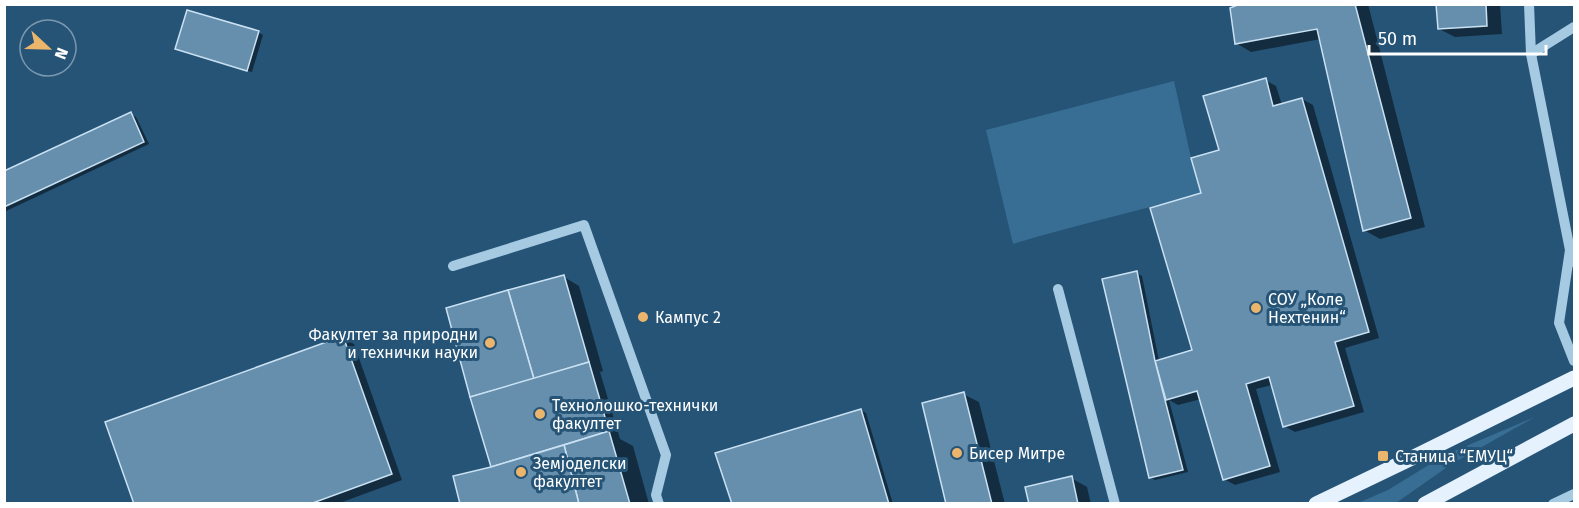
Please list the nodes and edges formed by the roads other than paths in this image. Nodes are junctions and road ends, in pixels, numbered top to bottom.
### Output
1 (1530, 4) edge
2 (1575, 27) edge
3 (1531, 54) junction
4 (1572, 251) edge
5 (1575, 262) edge
6 (453, 266) dead end
7 (1058, 289) dead end
8 (1575, 361) edge
9 (1574, 381) edge
10 (1575, 424) edge
11 (1575, 494) edge
12 (659, 504) edge
13 (1115, 504) edge
14 (1317, 504) edge
15 (1425, 504) edge
16 (1553, 504) edge

1 - 3 street
2 - 3 street
3 - 4 street
4 - 5 street
4 - 8 street
6 - 12 street
7 - 13 street
9 - 14 main road
10 - 15 main road
11 - 16 street

